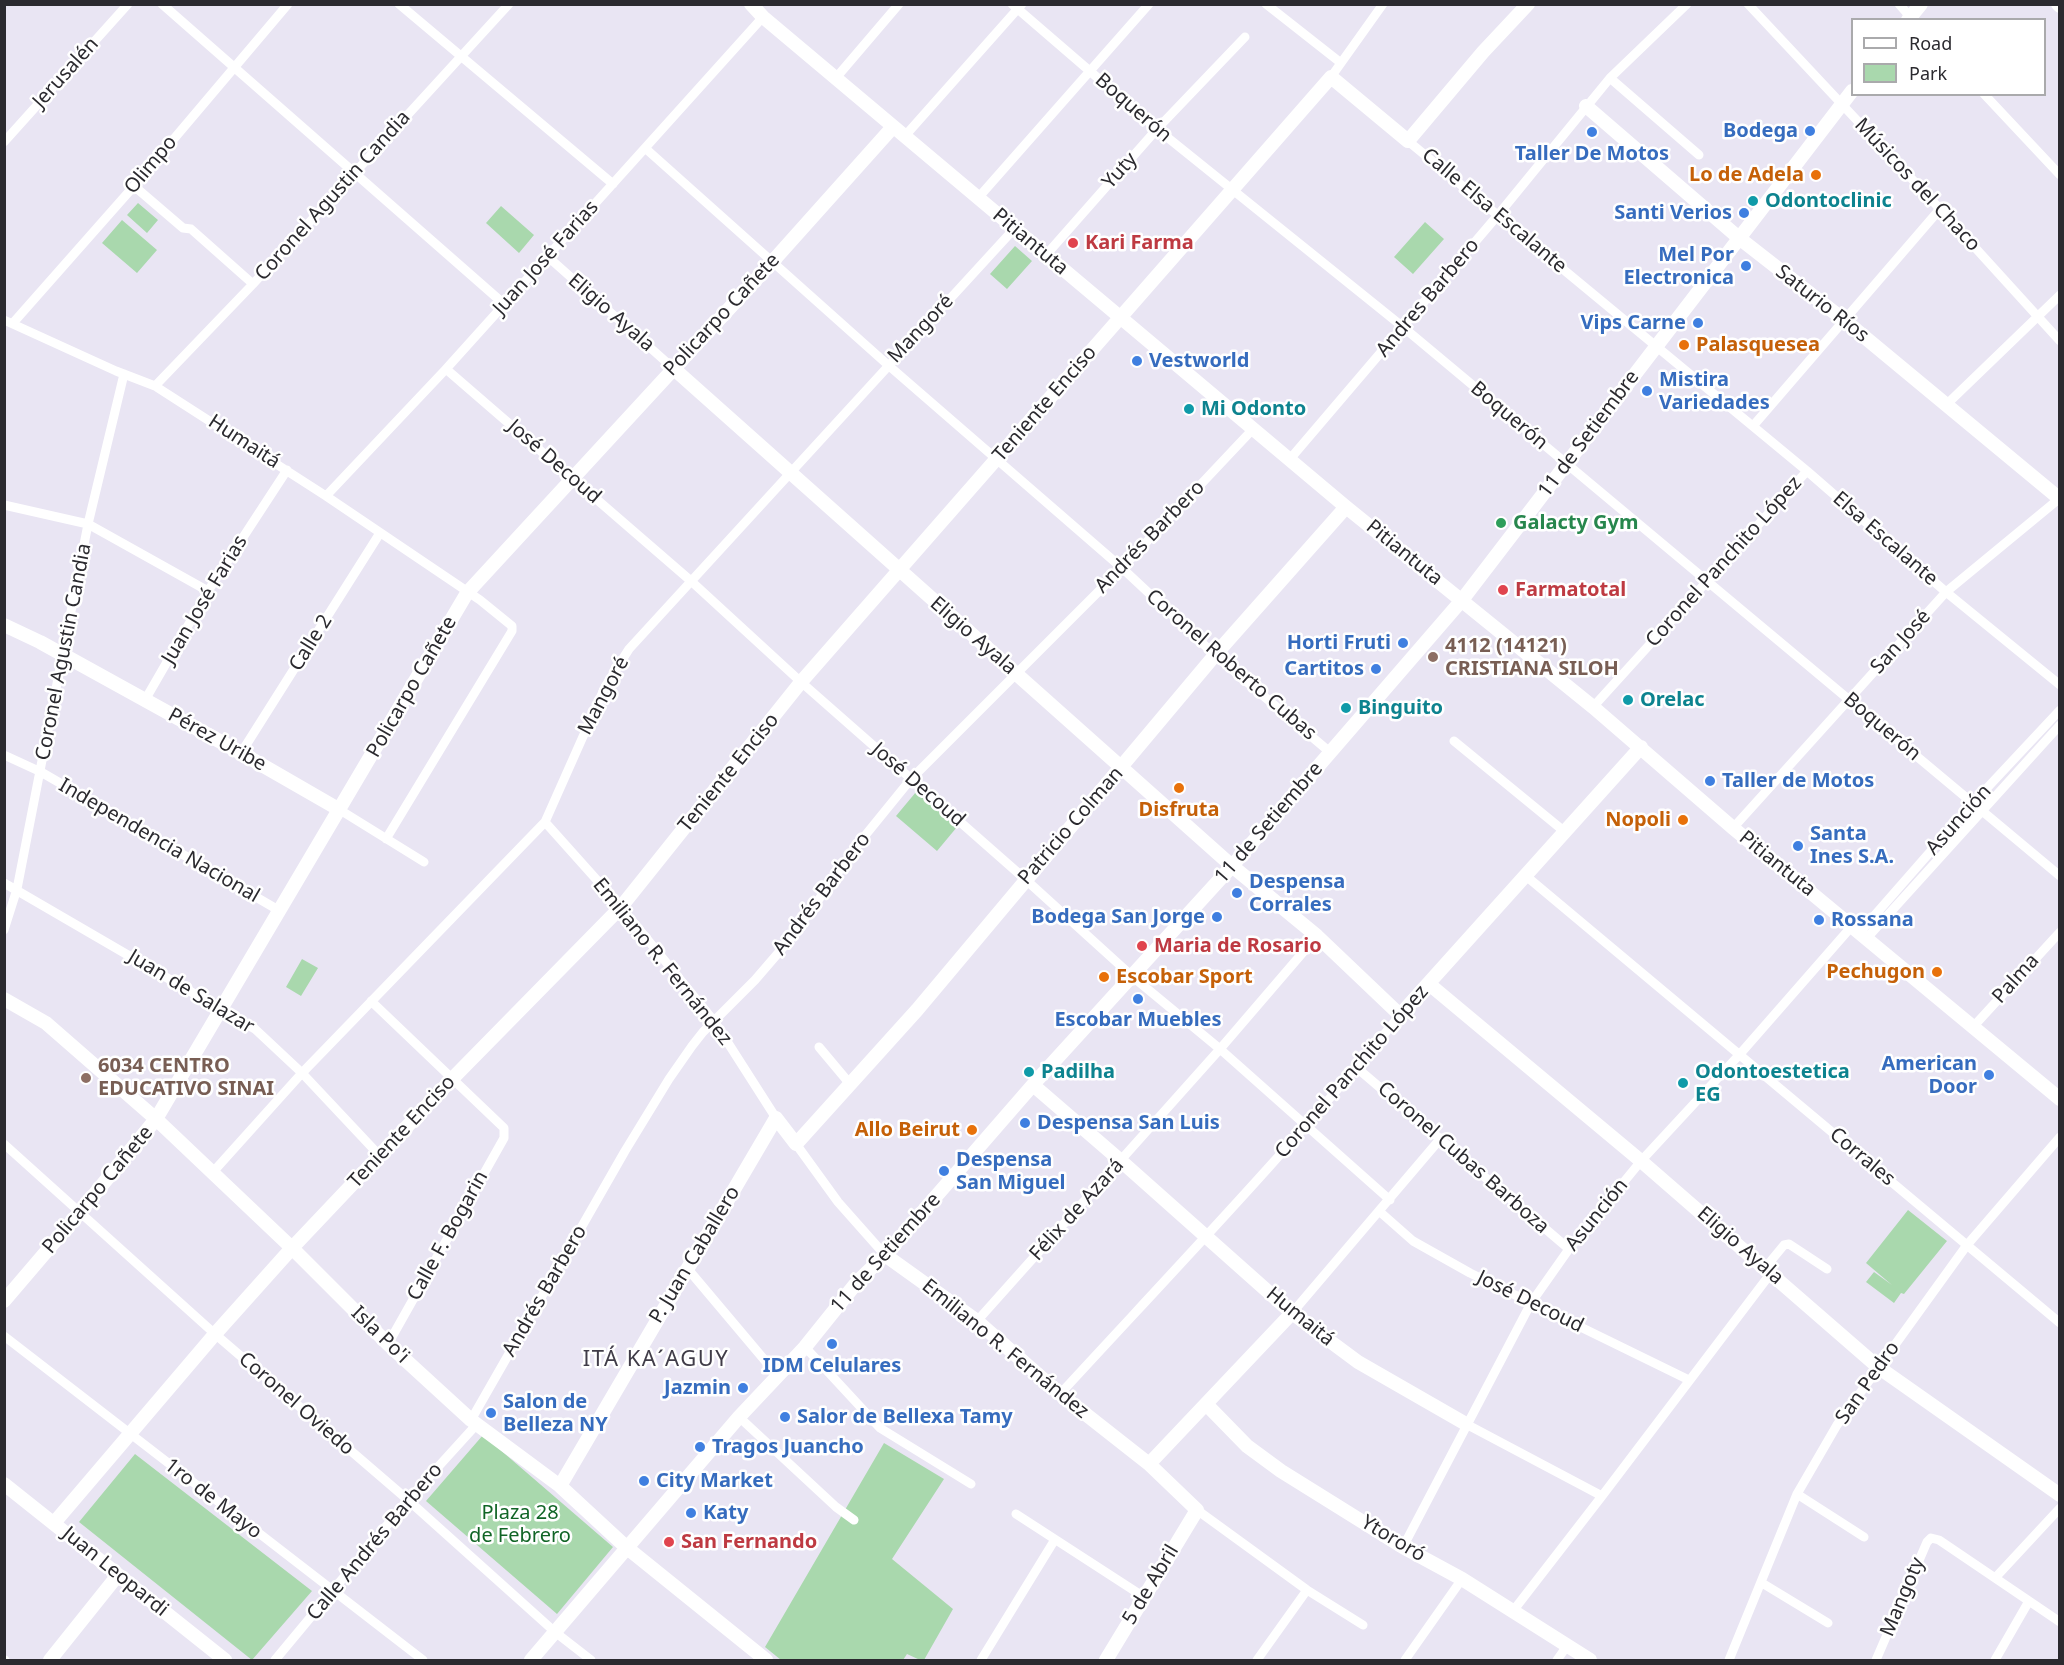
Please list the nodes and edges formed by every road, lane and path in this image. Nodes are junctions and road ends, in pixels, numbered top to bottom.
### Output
1 (128, 4) edge
2 (162, 4) edge
3 (288, 4) edge
4 (399, 4) edge
5 (509, 4) edge
6 (751, 4) edge
7 (899, 4) edge
8 (1149, 4) edge
9 (1266, 4) edge
10 (1383, 4) edge
11 (1528, 4) edge
12 (1688, 4) edge
13 (1748, 4) edge
14 (1899, 4) edge
15 (1921, 4) edge
16 (1017, 6) edge
17 (763, 17) junction
18 (1910, 18) edge
19 (1912, 18) edge
20 (1245, 37) dead end
21 (461, 56) junction
22 (1341, 63) junction
23 (232, 68) junction
24 (1090, 71) junction
25 (1331, 77) junction
26 (836, 78) junction
27 (1610, 78) junction
28 (1851, 92) edge
29 (1986, 96) edge
30 (1842, 104) junction
31 (1586, 106) junction
32 (892, 128) junction
33 (1157, 129) junction
34 (904, 136) junction
35 (1408, 141) junction
36 (4, 142) edge
37 (645, 148) junction
38 (1699, 154) dead end
39 (354, 173) junction
40 (2060, 175) edge
41 (613, 184) junction
42 (134, 186) junction
43 (1232, 190) junction
44 (978, 198) junction
45 (1940, 209) junction
46 (1498, 215) junction
47 (1014, 229) junction
48 (1739, 238) junction
49 (1046, 255) junction
50 (547, 256) junction
51 (773, 261) junction
52 (253, 284) junction
53 (2060, 295) edge
54 (504, 304) junction
55 (1120, 316) junction
56 (2037, 317) junction
57 (1844, 320) junction
58 (9, 321) edge
59 (1403, 327) junction
60 (2060, 341) edge
61 (1656, 346) junction
62 (888, 365) junction
63 (673, 368) junction
64 (446, 369) junction
65 (124, 374) junction
66 (155, 386) junction
67 (1946, 405) junction
68 (1753, 426) junction
69 (1253, 429) junction
70 (998, 459) junction
71 (1290, 459) junction
72 (1567, 464) junction
73 (286, 470) junction
74 (1807, 471) junction
75 (791, 473) junction
76 (573, 478) junction
77 (326, 496) junction
78 (2059, 499) edge
79 (4, 505) edge
80 (1346, 507) junction
81 (88, 524) junction
82 (380, 533) junction
83 (1122, 568) junction
84 (898, 570) junction
85 (691, 581) junction
86 (1707, 581) junction
87 (208, 591) junction
88 (1946, 592) junction
89 (467, 593) junction
90 (1462, 600) junction
91 (4, 625) edge
92 (62, 654) junction
93 (1215, 655) junction
94 (1016, 673) junction
95 (801, 682) junction
96 (2060, 685) edge
97 (1849, 699) junction
98 (146, 700) junction
99 (1593, 707) junction
100 (2060, 710) edge
101 (2060, 725) edge
102 (1454, 741) dead end
103 (1641, 747) junction
104 (242, 753) junction
105 (1331, 753) junction
106 (4, 755) edge
107 (1123, 767) junction
108 (41, 772) junction
109 (911, 779) junction
110 (1973, 803) junction
111 (340, 810) junction
112 (1983, 812) junction
113 (545, 822) junction
114 (1733, 828) junction
115 (1565, 832) junction
116 (386, 839) junction
117 (424, 862) dead end
118 (1232, 866) junction
119 (1526, 876) junction
120 (2060, 876) edge
121 (1025, 879) junction
122 (4, 883) edge
123 (17, 890) junction
124 (621, 907) junction
125 (280, 911) junction
126 (4, 930) edge
127 (1860, 932) junction
128 (2060, 932) edge
129 (1317, 936) junction
130 (1133, 977) junction
131 (1429, 984) junction
132 (4, 999) edge
133 (371, 1001) junction
134 (222, 1009) junction
135 (1400, 1015) junction
136 (714, 1021) junction
137 (1973, 1027) junction
138 (819, 1047) dead end
139 (1220, 1049) junction
140 (1740, 1054) junction
141 (1357, 1068) junction
142 (302, 1073) junction
143 (453, 1078) junction
144 (850, 1084) junction
145 (1033, 1085) junction
146 (2060, 1099) edge
147 (776, 1118) junction
148 (156, 1119) junction
149 (1305, 1124) junction
150 (2060, 1137) edge
151 (1441, 1138) junction
152 (4, 1144) edge
153 (796, 1144) junction
154 (380, 1156) junction
155 (1121, 1161) junction
156 (1641, 1161) junction
157 (213, 1172) junction
158 (1390, 1200) junction
159 (1379, 1211) junction
160 (80, 1212) junction
161 (1206, 1236) junction
162 (1967, 1245) junction
163 (292, 1248) junction
164 (1569, 1249) junction
165 (885, 1255) junction
166 (687, 1268) junction
167 (1827, 1269) dead end
168 (1768, 1270) junction
169 (4, 1301) edge
170 (1531, 1303) junction
171 (1292, 1313) junction
172 (977, 1321) junction
173 (2060, 1323) edge
174 (215, 1334) junction
175 (4, 1336) edge
176 (388, 1344) junction
177 (805, 1347) junction
178 (1878, 1366) junction
179 (778, 1376) junction
180 (1689, 1380) junction
181 (1060, 1394) junction
182 (1206, 1404) junction
183 (739, 1417) junction
184 (474, 1422) junction
185 (1466, 1424) junction
186 (130, 1435) junction
187 (1149, 1464) junction
188 (4, 1484) edge
189 (971, 1485) dead end
190 (560, 1486) junction
191 (1797, 1494) junction
192 (2060, 1495) edge
193 (1602, 1496) junction
194 (408, 1500) junction
195 (2060, 1508) edge
196 (1197, 1510) junction
197 (1016, 1514) dead end
198 (854, 1520) dead end
199 (54, 1523) junction
200 (1864, 1537) dead end
201 (1054, 1541) junction
202 (1403, 1546) junction
203 (626, 1547) junction
204 (118, 1575) junction
205 (1995, 1578) junction
206 (1462, 1579) junction
207 (1762, 1583) junction
208 (332, 1590) junction
209 (1307, 1590) junction
210 (1144, 1597) junction
211 (2029, 1601) junction
212 (1513, 1611) junction
213 (2060, 1622) edge
214 (1828, 1623) dead end
215 (1363, 1625) dead end
216 (555, 1632) junction
217 (1567, 1646) junction
218 (50, 1660) edge
219 (225, 1660) edge
220 (275, 1660) edge
221 (423, 1660) edge
222 (531, 1660) edge
223 (591, 1660) edge
224 (766, 1660) edge
225 (981, 1660) edge
226 (1106, 1660) edge
227 (1257, 1660) edge
228 (1405, 1660) edge
229 (1557, 1660) edge
230 (1590, 1660) edge
231 (1729, 1660) edge
232 (1876, 1660) edge
233 (1995, 1660) edge

1 - 36 street, Jerusalén
2 - 23 street
3 - 23 street, Olimpo
4 - 21 street
5 - 21 street, Coronel Agustin Candia
6 - 17 street, Pitiantuta
7 - 26 street
8 - 24 street
9 - 22 street
10 - 22 street, Teniente Enciso
11 - 35 street
12 - 27 street, Andres Barbero
13 - 30 street, Músicos del Chaco
14 - 18 street
15 - 19 street
16 - 24 street, Boquerón
16 - 34 street
17 - 26 street, Pitiantuta
17 - 37 street, Juan José Farias
20 - 33 street, Yuty
21 - 39 street, Coronel Agustin Candia
21 - 41 street
22 - 25 street, Teniente Enciso
23 - 39 street
23 - 42 street, Olimpo
24 - 33 street, Boquerón
24 - 44 street
25 - 35 street, Calle Elsa Escalante
25 - 43 street, Teniente Enciso
26 - 32 street, Pitiantuta
27 - 31 street, Andres Barbero
27 - 38 street
28 - 30 street, 11 de Setiembre
29 - 40 street
30 - 45 street, Músicos del Chaco
30 - 48 street, 11 de Setiembre
31 - 46 street, Andres Barbero
31 - 48 street, Saturio Ríos
32 - 34 street, Pitiantuta
32 - 51 street, Policarpo Cañete
33 - 43 street, Boquerón
33 - 49 street, Yuty
34 - 44 street, Pitiantuta
35 - 46 street, Calle Elsa Escalante
37 - 41 street, Juan José Farias
37 - 51 street, Coronel Roberto Cubas
39 - 52 street, Coronel Agustin Candia
39 - 54 street
41 - 50 street, Juan José Farias
42 - 52 street
42 - 58 street, Olimpo
43 - 55 street, Teniente Enciso
43 - 59 street, Boquerón
44 - 47 street, Pitiantuta
45 - 56 street, Músicos del Chaco
45 - 57 street
46 - 59 street, Andres Barbero
46 - 61 street, Calle Elsa Escalante
47 - 49 street, Pitiantuta
47 - 62 street, Mangoré
48 - 57 street, Saturio Ríos
48 - 61 street, 11 de Setiembre
49 - 55 street, Pitiantuta
50 - 54 street, Juan José Farias
50 - 63 street, Eligio Ayala
51 - 62 street, Coronel Roberto Cubas
51 - 63 street, Policarpo Cañete
52 - 66 street, Coronel Agustin Candia
53 - 56 street
54 - 64 street, Juan José Farias
55 - 69 street, Pitiantuta
55 - 70 street, Teniente Enciso
56 - 60 street, Músicos del Chaco
56 - 67 street
57 - 67 street, Saturio Ríos
57 - 68 street
58 - 65 street, Humaitá
59 - 71 street, Andres Barbero
59 - 72 street, Boquerón
61 - 68 street, Elsa Escalante
61 - 72 street, 11 de Setiembre
62 - 70 street, Coronel Roberto Cubas
62 - 75 street, Mangoré
63 - 75 street, Eligio Ayala
63 - 76 street, Policarpo Cañete
64 - 76 street, José Decoud
64 - 77 street, Juan José Farias
65 - 66 street, Humaitá
65 - 81 street, Coronel Agustin Candia
66 - 73 street, Humaitá
67 - 78 street, Saturio Ríos
68 - 74 street, Elsa Escalante
69 - 71 street, Pitiantuta
69 - 83 street, Andrés Barbero
70 - 83 street, Coronel Roberto Cubas
70 - 84 street, Teniente Enciso
71 - 80 street, Pitiantuta
72 - 86 street, Boquerón
72 - 90 street, 11 de Setiembre
73 - 77 street, Humaitá
73 - 87 street, Juan José Farias
74 - 86 street, Coronel Panchito López
74 - 88 street, Elsa Escalante
75 - 84 street, Eligio Ayala
75 - 85 street, Mangoré
76 - 85 street, José Decoud
76 - 89 street, Policarpo Cañete
77 - 82 street, Humaitá
78 - 88 street, San José
79 - 81 street
80 - 90 street, Pitiantuta
80 - 93 street, Patricio Colman
81 - 87 street
81 - 92 street, Coronel Agustin Candia
82 - 89 street, Humaitá
82 - 104 street, Calle 2
83 - 93 street, Coronel Roberto Cubas
83 - 94 street, Andrés Barbero
84 - 94 street, Eligio Ayala
84 - 95 street, Teniente Enciso
85 - 95 street, José Decoud
85 - 113 street, Mangoré
86 - 97 street, Boquerón
86 - 99 street, Coronel Panchito López
87 - 98 street, Juan José Farias
88 - 96 street, Elsa Escalante
88 - 97 street, San José
89 - 111 street, Policarpo Cañete
89 - 116 street, Humaitá
90 - 99 street, Pitiantuta
90 - 105 street, 11 de Setiembre
91 - 92 street, Pérez Uribe
92 - 98 street, Pérez Uribe
92 - 108 street, Coronel Agustin Candia
93 - 105 street, Coronel Roberto Cubas
93 - 107 street, Patricio Colman
94 - 107 street, Eligio Ayala
94 - 109 street, Andrés Barbero
95 - 109 street, José Decoud
95 - 124 street, Teniente Enciso
97 - 110 street, Boquerón
97 - 114 street, San José
98 - 104 street, Pérez Uribe
99 - 103 street, Pitiantuta
100 - 110 street, Asunción
101 - 112 street, Asunción
102 - 115 street
103 - 114 street, Pitiantuta
103 - 115 street, Coronel Panchito López
104 - 111 street, Pérez Uribe
105 - 118 street, 11 de Setiembre
106 - 108 street, Independencia Nacional
107 - 118 street, Eligio Ayala
107 - 121 street, Patricio Colman
108 - 123 street, Coronel Agustin Candia
108 - 125 street, Independencia Nacional
109 - 121 street, José Decoud
109 - 136 street, Andrés Barbero
110 - 112 street, Boquerón
110 - 127 street, Asunción
111 - 116 street, Pérez Uribe
111 - 125 street, Policarpo Cañete
112 - 120 street, Boquerón
112 - 127 street, Asunción
113 - 124 street, Emiliano R. Fernández
113 - 133 street, Mangoré
114 - 127 street, Pitiantuta
115 - 119 street, Coronel Panchito López
116 - 117 street, Pérez Uribe
118 - 129 street, Eligio Ayala
118 - 130 street, 11 de Setiembre
119 - 131 street, Coronel Panchito López
119 - 140 street, Corrales
121 - 130 street, José Decoud
121 - 144 street, Patricio Colman
122 - 123 street, Juan de Salazar
123 - 126 street, Coronel Agustin Candia
123 - 134 street, Juan de Salazar
124 - 136 street, Emiliano R. Fernández
124 - 143 street, Teniente Enciso
125 - 134 street, Policarpo Cañete
127 - 137 street, Pitiantuta
127 - 140 street, Asunción
128 - 137 street, Palma
129 - 135 street, Eligio Ayala
129 - 139 street, Félix de Azará
130 - 139 street, José Decoud
130 - 145 street, 11 de Setiembre
131 - 135 street, Coronel Panchito López
131 - 156 street, Eligio Ayala
132 - 148 street, Isla Po'i
133 - 142 street, Mangoré
133 - 143 street
134 - 142 street, Juan de Salazar
134 - 148 street, Policarpo Cañete
135 - 141 street, Coronel Panchito López
136 - 147 street, Emiliano R. Fernández
136 - 184 street, Andrés Barbero
137 - 146 street, Pitiantuta
138 - 144 street
139 - 149 street, José Decoud
139 - 155 street, Félix de Azará
140 - 156 street, Asunción
140 - 162 street, Corrales
141 - 149 street, Coronel Panchito López
141 - 151 street, Coronel Cubas Barboza
142 - 154 street, Juan de Salazar
142 - 157 street, Mangoré
143 - 154 street, Teniente Enciso
143 - 176 street, Calle F. Bogarin
144 - 153 street, Patricio Colman
145 - 155 street, Humaitá
145 - 165 street, 11 de Setiembre
147 - 153 street, Emiliano R. Fernández
147 - 166 street, P. Juan Caballero
148 - 157 street, Isla Po'i
148 - 160 street, Policarpo Cañete
149 - 158 street, José Decoud
149 - 161 street, Coronel Panchito López
150 - 162 street, San Pedro
151 - 158 street
151 - 164 street, Coronel Cubas Barboza
152 - 160 street, Coronel Oviedo
153 - 165 street, Emiliano R. Fernández
154 - 163 street, Teniente Enciso
155 - 161 street, Humaitá
155 - 172 street, Félix de Azará
156 - 164 street, Asunción
156 - 168 street, Eligio Ayala
157 - 163 street, Isla Po'i
158 - 159 street
159 - 170 street, José Decoud
159 - 171 street
160 - 169 street, Policarpo Cañete
160 - 174 street, Coronel Oviedo
161 - 171 street, Humaitá
161 - 181 street, Coronel Panchito López
162 - 173 street, Corrales
162 - 178 street, San Pedro
163 - 174 street, Teniente Enciso
163 - 176 street, Isla Po'i
164 - 170 street, Asunción
165 - 172 street, Emiliano R. Fernández
165 - 177 street, 11 de Setiembre
166 - 179 street
166 - 190 street, P. Juan Caballero
167 - 168 street
168 - 178 street, Eligio Ayala
168 - 180 street
170 - 180 street, José Decoud
170 - 185 street, Asunción
171 - 182 street
171 - 185 street, Humaitá
172 - 181 street, Emiliano R. Fernández
174 - 186 street, Teniente Enciso
174 - 194 street, Coronel Oviedo
175 - 186 street, 1ro de Mayo
176 - 184 street, Isla Po'i
177 - 179 street, 11 de Setiembre
177 - 189 street
178 - 191 street, San Pedro
178 - 192 street, Eligio Ayala
179 - 183 street, 11 de Setiembre
180 - 193 street
181 - 187 street, Emiliano R. Fernández
182 - 187 street
182 - 202 street, Ytororó
183 - 198 street
183 - 203 street, 11 de Setiembre
184 - 190 street, Isla Po'i
184 - 194 street, Calle Andrés Barbero
185 - 193 street, Humaitá
185 - 202 street, Asunción
186 - 199 street, Teniente Enciso
186 - 208 street, 1ro de Mayo
187 - 196 street, Emiliano R. Fernández
188 - 199 street, Juan Leopardi
190 - 203 street, Isla Po'i
191 - 200 street
191 - 207 street, San Pedro
193 - 212 street
194 - 208 street, Calle Andrés Barbero
194 - 216 street, Coronel Oviedo
195 - 205 street
196 - 209 street, Emiliano R. Fernández
196 - 210 street, 5 de Abril
197 - 201 street
199 - 204 street, Juan Leopardi
201 - 210 street
201 - 225 street
202 - 206 street, Ytororó
203 - 216 street, 11 de Setiembre
203 - 224 street, Isla Po'i
204 - 218 street
204 - 219 street, Juan Leopardi
205 - 211 street
205 - 232 street, Mangoty
206 - 212 street, Ytororó
206 - 228 street
207 - 214 street
207 - 231 street, San Pedro
208 - 220 street, Calle Andrés Barbero
208 - 221 street, 1ro de Mayo
209 - 215 street, Emiliano R. Fernández
209 - 227 street
210 - 226 street, 5 de Abril
211 - 213 street
211 - 233 street
212 - 217 street, Ytororó
216 - 222 street, 11 de Setiembre
216 - 223 street, Coronel Oviedo
217 - 229 street
217 - 230 street, Ytororó

